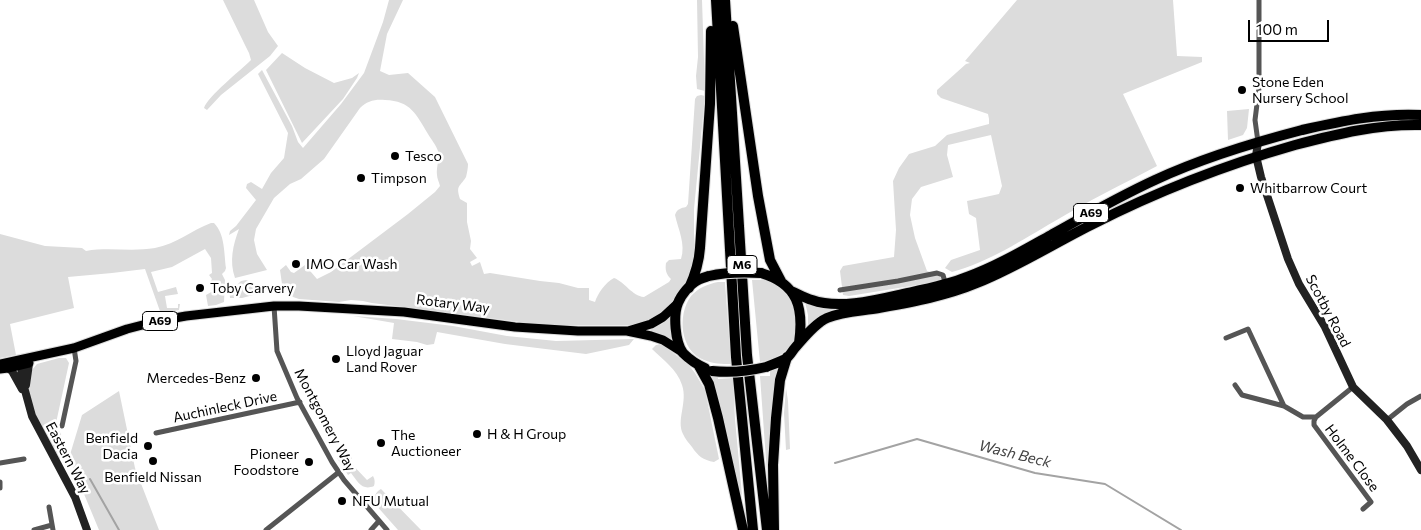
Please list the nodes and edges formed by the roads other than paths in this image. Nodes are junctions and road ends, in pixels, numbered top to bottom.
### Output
1 (714, 0) edge
2 (727, 0) edge
3 (1258, 0) edge
4 (1421, 115) edge
5 (1421, 125) edge
6 (1258, 142) junction
7 (1256, 156) junction
8 (781, 280) junction
9 (689, 288) junction
10 (947, 289) junction
11 (840, 290) dead end
12 (791, 291) junction
13 (677, 304) junction
14 (274, 306) junction
15 (627, 331) junction
16 (1226, 338) dead end
17 (799, 343) junction
18 (74, 348) junction
19 (682, 352) junction
20 (787, 357) junction
21 (25, 363) junction
22 (699, 366) junction
23 (3, 367) edge
24 (1235, 385) dead end
25 (1353, 387) junction
26 (1421, 396) edge
27 (27, 397) junction
28 (300, 402) junction
29 (1284, 406) junction
30 (1316, 417) junction
31 (1387, 420) junction
32 (62, 426) dead end
33 (156, 433) dead end
34 (24, 459) dead end
35 (0, 463) edge
36 (1421, 470) edge
37 (339, 472) junction
38 (0, 482) edge
39 (0, 488) edge
40 (49, 507) dead end
41 (1363, 509) dead end
42 (379, 521) junction
43 (52, 527) edge
44 (34, 530) edge
45 (88, 530) edge
46 (266, 530) edge
47 (371, 530) edge
48 (387, 530) edge
49 (743, 530) edge
50 (753, 530) edge
51 (767, 530) edge
52 (774, 530) edge

1 - 9 highway
1 - 50 highway, M6
2 - 8 highway
2 - 51 highway, M6
3 - 6 street
4 - 6 highway, A69
5 - 7 highway, A69
6 - 7 street, Scotby Road
6 - 10 highway, A69
7 - 10 highway, A69
7 - 25 street, Scotby Road
8 - 9 highway, A69, bridge
8 - 12 highway
9 - 13 highway, A69
10 - 11 street
10 - 12 highway, A69
10 - 17 highway, A69
12 - 17 highway
13 - 15 main road, Rotary Way / A69
13 - 19 highway
14 - 15 main road, Rotary Way / A69
14 - 18 main road, A69
14 - 28 street, Montgomery Way
15 - 19 main road, Rotary Way / A69
16 - 29 street
17 - 20 highway
18 - 21 main road, A69
18 - 32 street
19 - 22 highway, A69
20 - 22 highway, A69, bridge
20 - 52 highway
21 - 23 main road, A69
21 - 27 street, Eastern Way
22 - 49 highway
23 - 27 street, Eastern Way
24 - 29 street
25 - 30 street
25 - 31 street, Scotby Road
26 - 31 street
27 - 45 street, Eastern Way
28 - 33 street, Auchinleck Drive
28 - 37 street, Montgomery Way
29 - 30 street
30 - 41 street, Holme Close
31 - 36 street, Scotby Road
34 - 35 street
37 - 42 street, Montgomery Way
37 - 46 street
38 - 39 street
40 - 43 street
42 - 47 street
42 - 48 street, Montgomery Way
43 - 44 street

